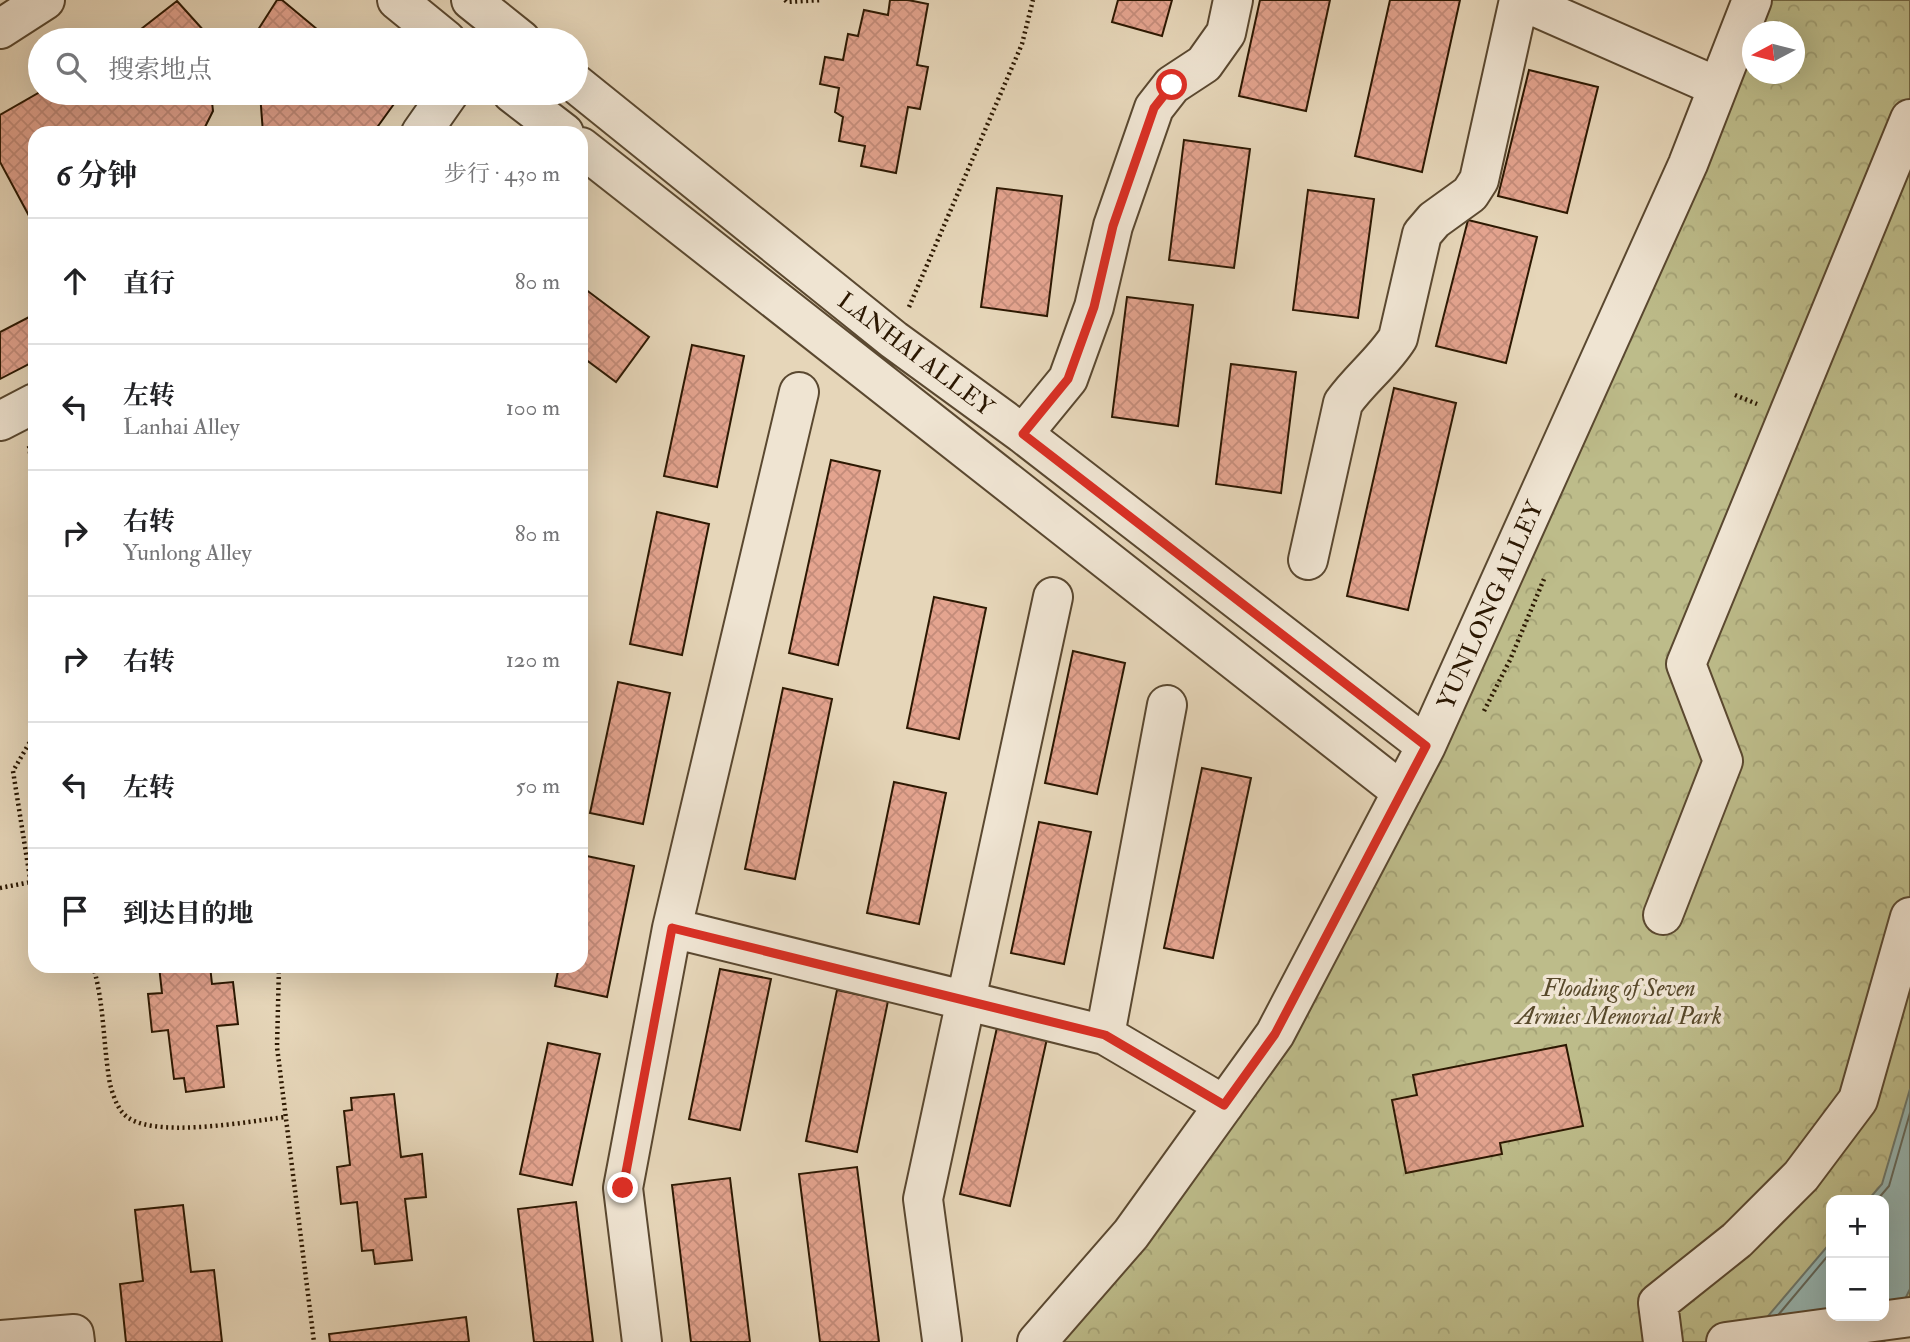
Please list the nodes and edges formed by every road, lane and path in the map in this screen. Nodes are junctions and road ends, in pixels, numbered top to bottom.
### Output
1 (45, 0) edge
2 (397, 0) edge
3 (785, 0) edge
4 (822, 0) edge
5 (1033, 0) edge
6 (1233, 0) edge
7 (1520, 0) edge
8 (1752, 0) edge
9 (431, 28) edge
10 (0, 29) edge
11 (1718, 88) junction
12 (588, 94) edge
13 (441, 105) edge
14 (528, 105) edge
15 (1910, 119) edge
16 (426, 126) edge
17 (555, 126) edge
18 (588, 152) edge
19 (894, 340) junction
20 (799, 392) dead end
21 (28, 407) edge
22 (0, 421) edge
23 (1023, 434) junction
24 (1308, 560) dead end
25 (1053, 597) dead end
26 (1167, 705) dead end
27 (28, 745) edge
28 (1426, 746) junction
29 (1402, 792) junction
30 (25, 850) junction
31 (28, 850) edge
32 (28, 866) edge
33 (28, 883) edge
34 (0, 888) edge
35 (1663, 915) dead end
36 (1910, 917) edge
37 (672, 928) junction
38 (95, 973) edge
39 (279, 973) edge
40 (967, 1001) junction
41 (1105, 1035) junction
42 (1224, 1105) junction
43 (286, 1117) junction
44 (1910, 1317) edge
45 (1062, 1325) edge
46 (0, 1340) edge
47 (942, 1340) dead end
48 (75, 1342) edge
49 (314, 1342) edge
50 (642, 1342) edge
51 (1037, 1342) edge
52 (1663, 1342) edge
53 (1726, 1342) edge

1 - 10 street
2 - 9 street
3 - 4 path
5 - 19 path
6 - 23 street
7 - 11 street
7 - 24 street
8 - 11 street, YUNLONG ALLEY
11 - 28 street, YUNLONG ALLEY
12 - 19 street, LANHAI ALLEY
13 - 16 street
14 - 17 street
15 - 35 street
18 - 29 street, LANHAI ALLEY
19 - 23 street, LANHAI ALLEY
20 - 37 street
21 - 22 street
23 - 28 street, LANHAI ALLEY
25 - 40 street
26 - 41 street
27 - 30 path
28 - 29 street, YUNLONG ALLEY
29 - 42 street, YUNLONG ALLEY
30 - 31 path
30 - 32 path
33 - 34 path
36 - 52 street
37 - 40 street
37 - 50 street
38 - 43 path
39 - 43 path
40 - 41 street
40 - 47 street
41 - 42 street
42 - 45 street, YUNLONG ALLEY
43 - 49 path
44 - 53 street
45 - 51 street, YUNLONG ALLEY
46 - 48 street

